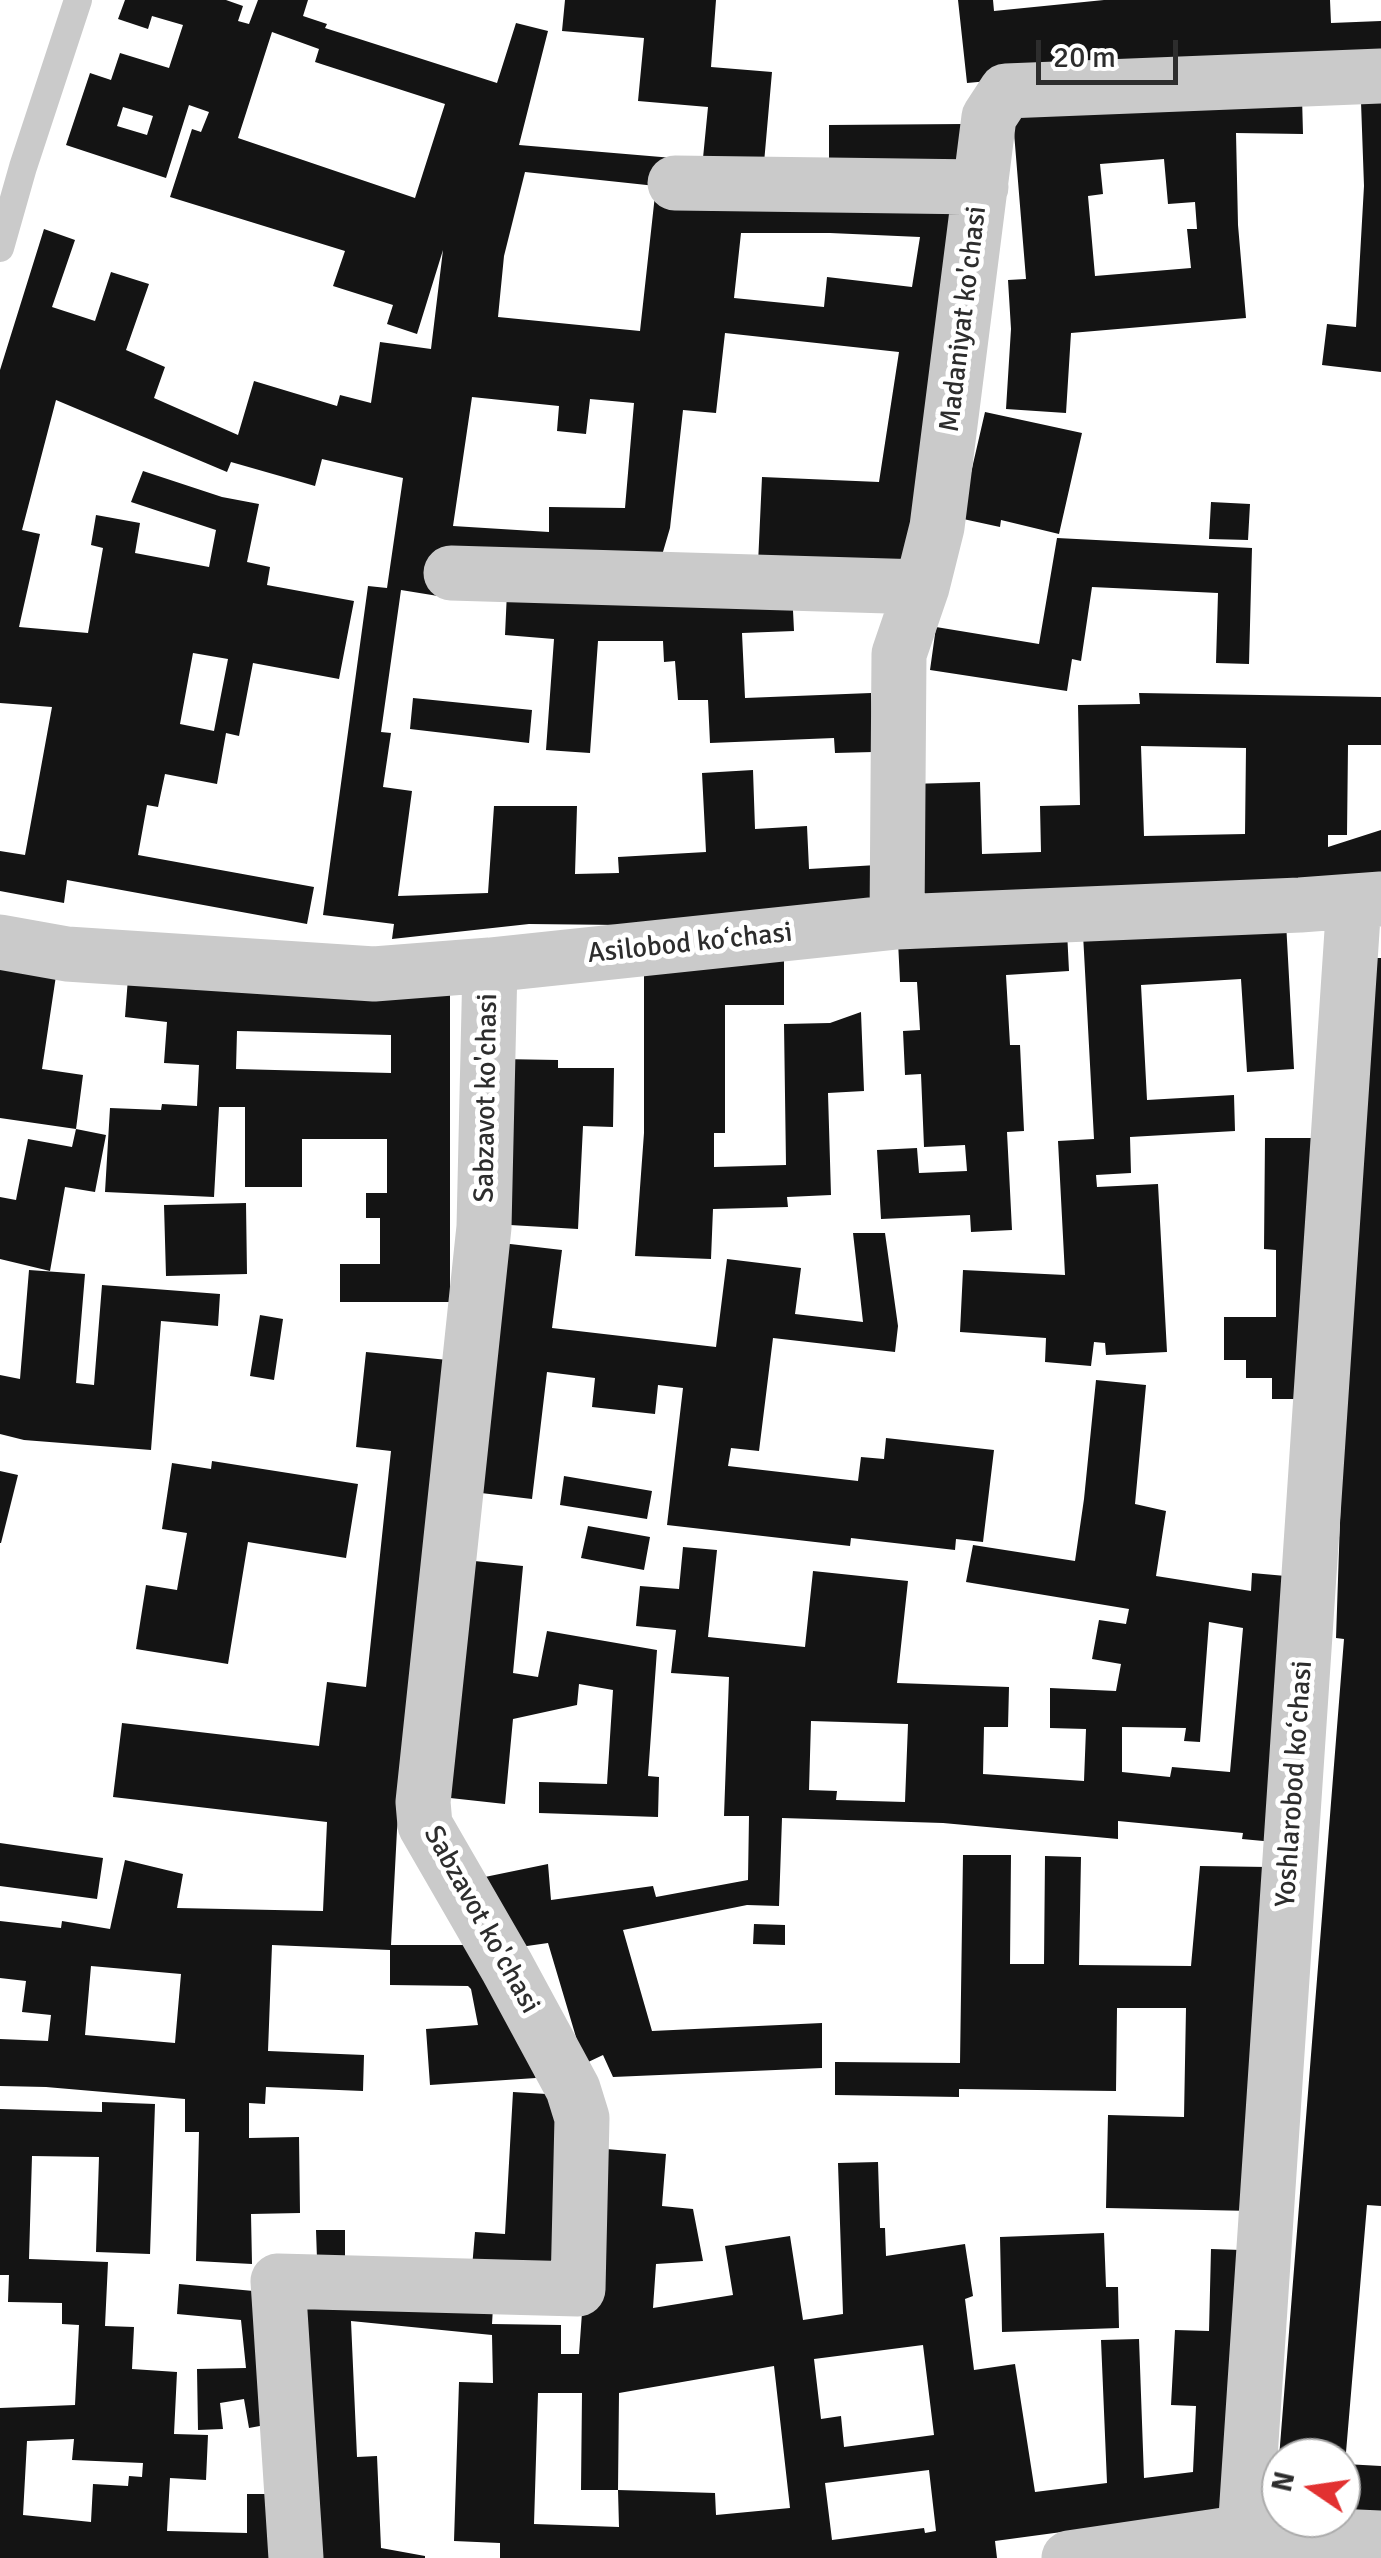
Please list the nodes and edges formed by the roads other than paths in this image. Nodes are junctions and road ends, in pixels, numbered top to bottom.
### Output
1 (78, 0) edge
2 (1381, 76) edge
3 (675, 183) dead end
4 (981, 186) junction
5 (0, 248) edge
6 (450, 573) dead end
7 (922, 587) junction
8 (1367, 900) edge
9 (897, 922) junction
10 (0, 942) edge
11 (490, 965) junction
12 (1245, 2532) junction
13 (1381, 2538) edge
14 (296, 2558) edge
15 (1069, 2558) edge

1 - 5 lane
2 - 4 street, Madaniyat ko'chasi
3 - 4 street
4 - 7 street, Madaniyat ko'chasi
6 - 7 street
7 - 9 street, Madaniyat ko'chasi
8 - 9 street, Asilobod koʻchasi
8 - 12 street, Yoshlarobod koʻchasi
9 - 11 street, Asilobod koʻchasi
10 - 11 street, Asilobod koʻchasi
11 - 14 street, Sabzavot ko'chasi
12 - 13 street
12 - 15 street

